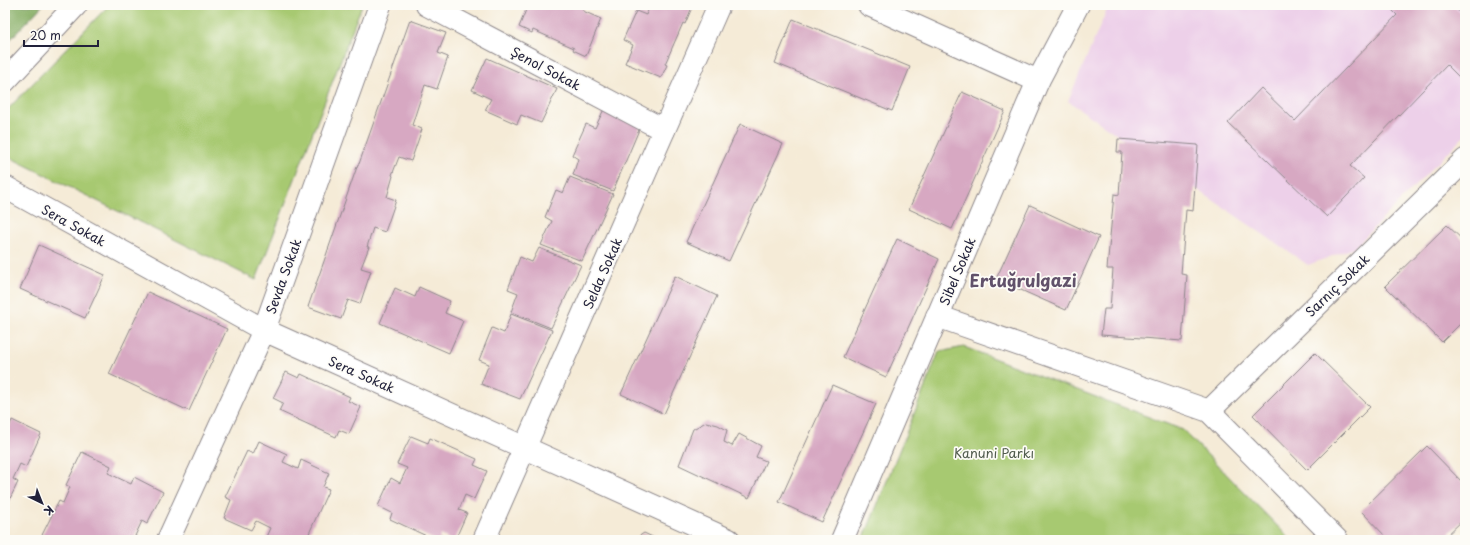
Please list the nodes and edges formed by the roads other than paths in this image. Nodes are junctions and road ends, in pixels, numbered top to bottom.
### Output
1 (76, 5) edge
2 (380, 5) edge
3 (427, 5) edge
4 (719, 5) edge
5 (869, 5) edge
6 (1078, 5) edge
7 (5, 81) edge
8 (1038, 81) junction
9 (664, 130) junction
10 (1465, 160) edge
11 (5, 187) edge
12 (937, 316) junction
13 (264, 330) junction
14 (1209, 410) junction
15 (525, 448) junction
16 (168, 540) edge
17 (484, 540) edge
18 (729, 540) edge
19 (842, 540) edge
20 (1337, 540) edge

1 - 7 street
2 - 13 street, Sevda Sokak
3 - 9 street, Şenol Sokak
4 - 9 street, Selda Sokak
5 - 8 street
6 - 8 street, Sibel Sokak
8 - 12 street, Sibel Sokak
9 - 15 street, Selda Sokak
10 - 14 street, Sarnıç Sokak
11 - 13 street, Sera Sokak
12 - 14 street
12 - 19 street, Sibel Sokak
13 - 15 street, Sera Sokak
13 - 16 street, Sevda Sokak
14 - 20 street
15 - 17 street, Selda Sokak
15 - 18 street, Sera Sokak

